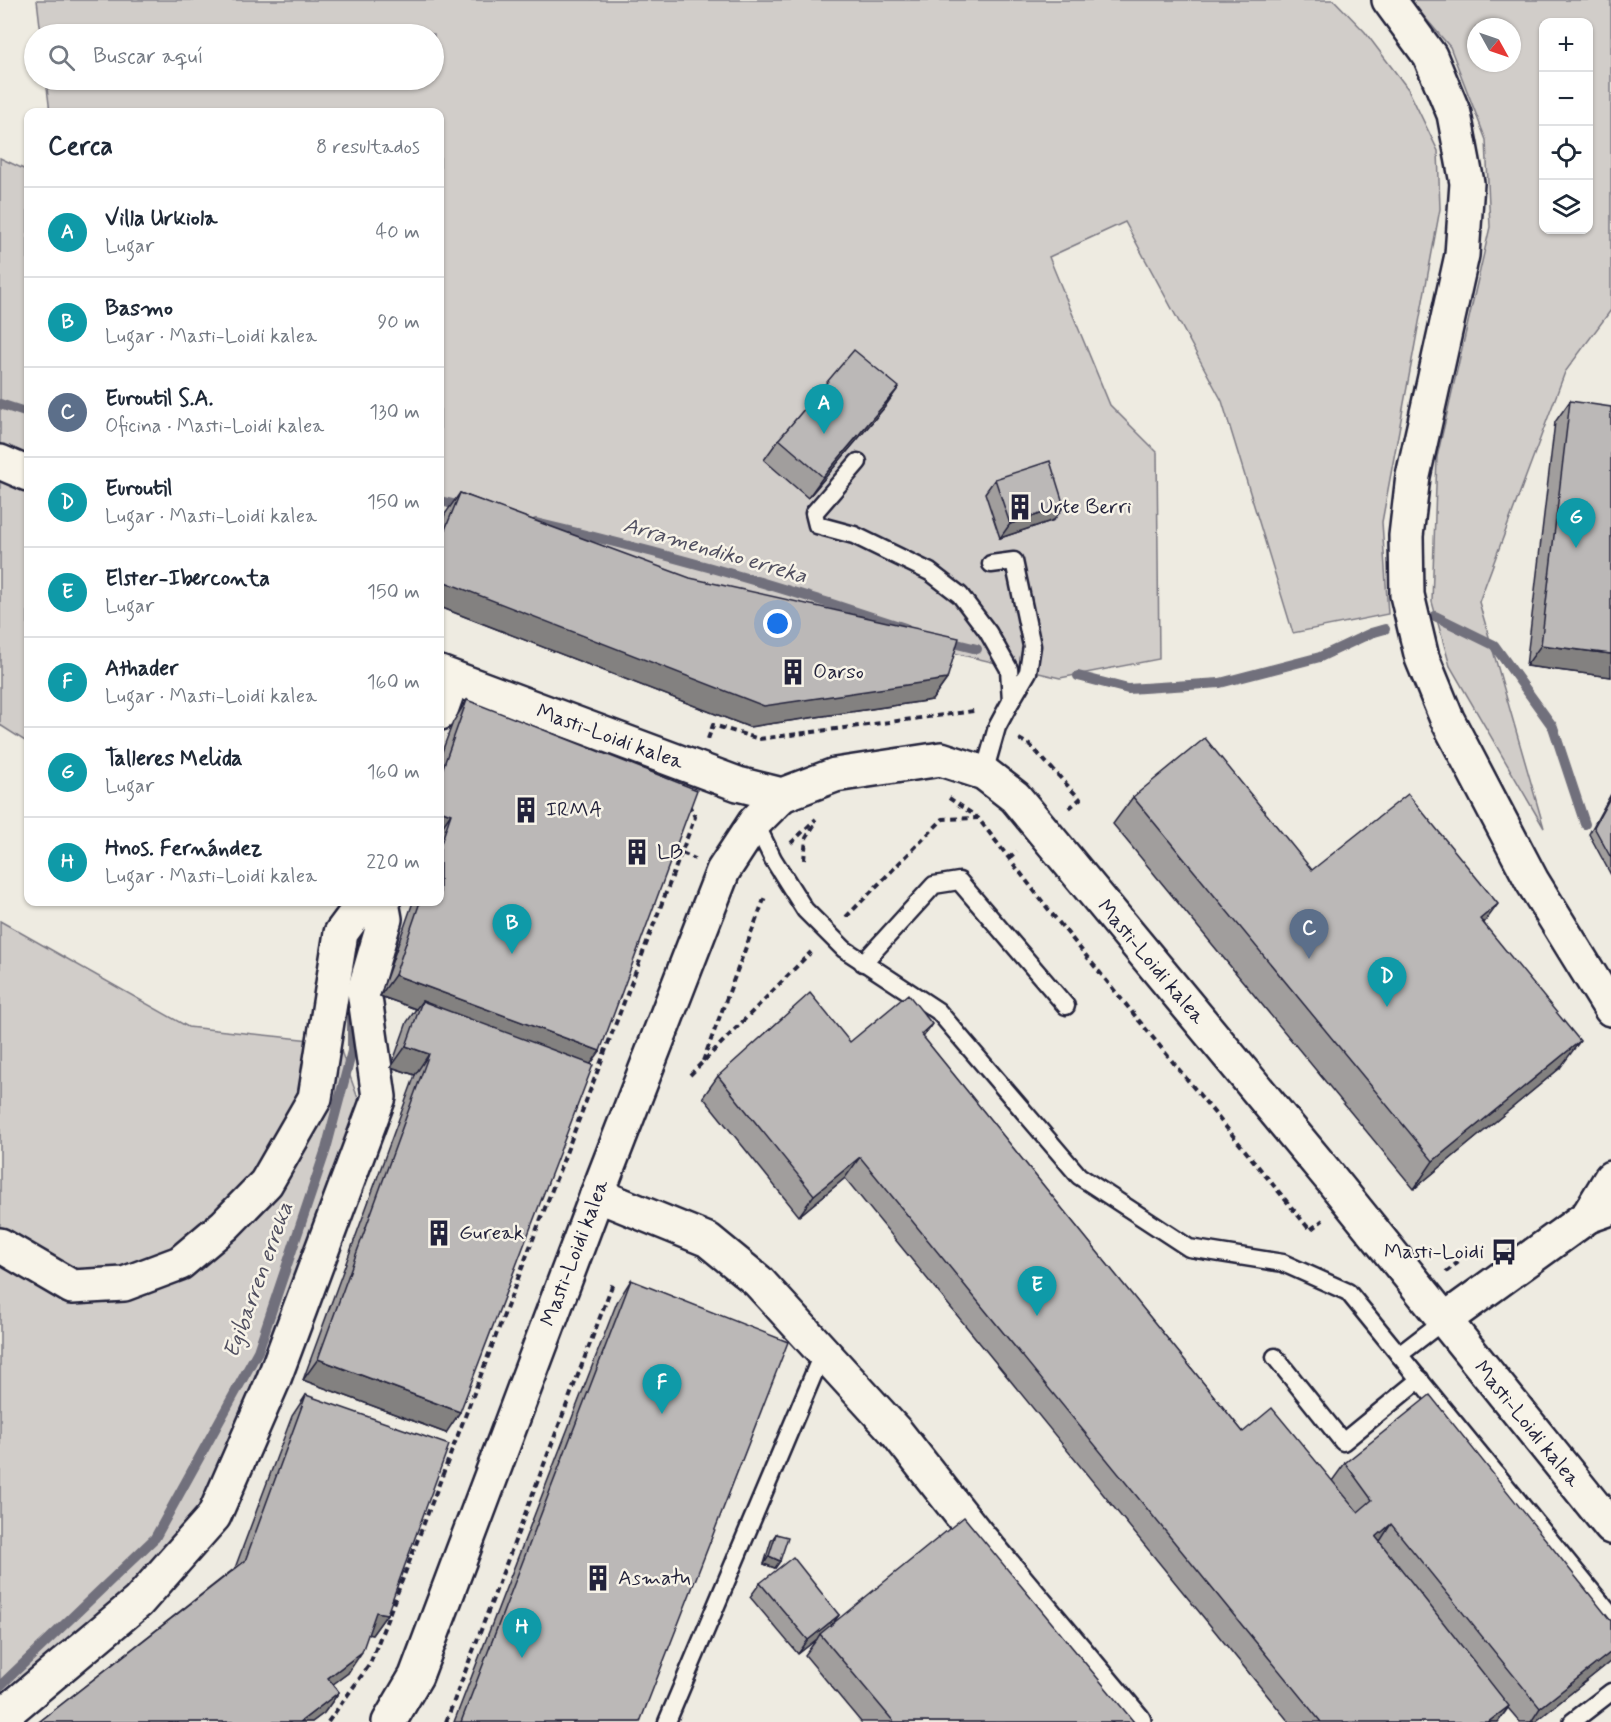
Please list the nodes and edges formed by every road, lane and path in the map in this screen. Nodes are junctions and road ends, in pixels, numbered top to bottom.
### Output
1 (1389, 0) edge
2 (0, 462) edge
3 (858, 462) edge
4 (24, 472) edge
5 (992, 564) dead end
6 (446, 676) edge
7 (1011, 701) junction
8 (697, 769) junction
9 (984, 773) junction
10 (940, 792) dead end
11 (782, 795) junction
12 (978, 818) dead end
13 (755, 822) junction
14 (773, 859) junction
15 (803, 863) dead end
16 (361, 906) edge
17 (383, 906) edge
18 (863, 963) junction
19 (1609, 1002) edge
20 (1066, 1006) dead end
21 (1611, 1178) edge
22 (597, 1195) junction
23 (1600, 1212) edge
24 (0, 1245) edge
25 (613, 1283) dead end
26 (1443, 1321) junction
27 (823, 1352) junction
28 (1400, 1355) junction
29 (1275, 1358) dead end
30 (1420, 1379) junction
31 (1611, 1527) edge
32 (1611, 1615) edge
33 (1611, 1692) edge
34 (0, 1718) edge
35 (328, 1722) edge
36 (389, 1722) edge
37 (446, 1722) edge
38 (667, 1722) edge
39 (1134, 1722) edge
40 (1572, 1722) edge

1 - 19 street
2 - 4 street
3 - 7 lane
5 - 7 lane
6 - 8 street, Masti-Loidi kalea
7 - 9 lane
8 - 11 street, Masti-Loidi kalea
8 - 35 path
9 - 11 street, Masti-Loidi kalea
9 - 26 street, Masti-Loidi kalea
10 - 12 path
11 - 13 street, Masti-Loidi kalea
13 - 14 lane
13 - 22 street, Masti-Loidi kalea
14 - 15 path
14 - 18 lane
16 - 24 street
17 - 34 street
18 - 20 lane
18 - 28 lane
21 - 23 street
22 - 27 street
22 - 36 street, Masti-Loidi kalea
23 - 26 street
25 - 37 path
26 - 28 lane
26 - 31 street, Masti-Loidi kalea
27 - 38 lane
27 - 39 street
28 - 30 lane
29 - 30 lane
30 - 32 lane
33 - 40 lane

